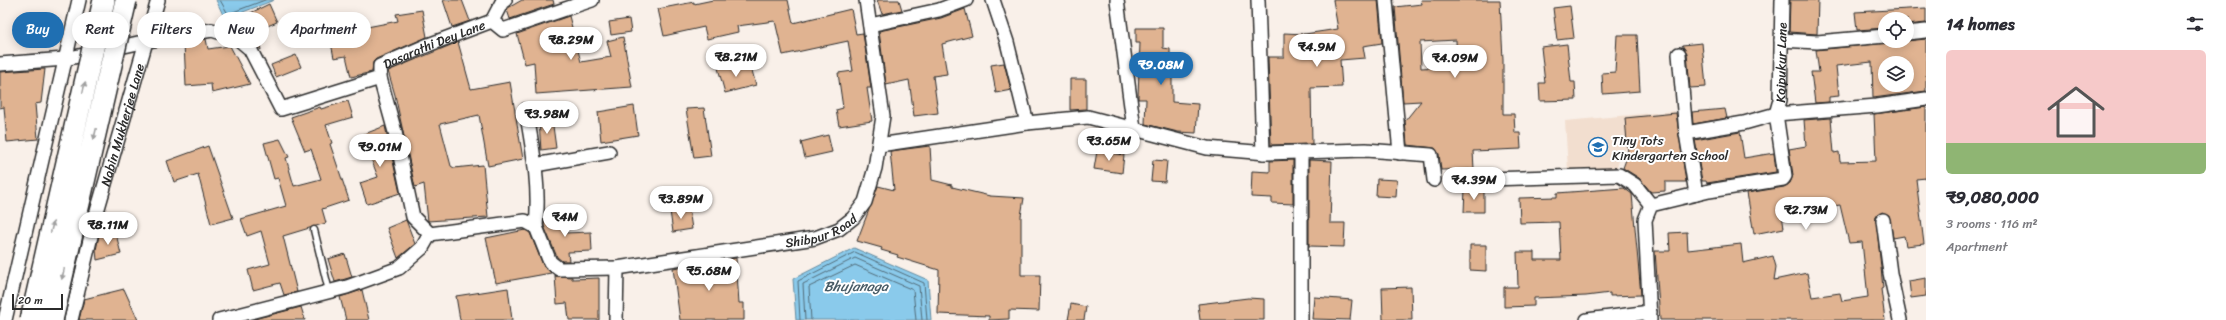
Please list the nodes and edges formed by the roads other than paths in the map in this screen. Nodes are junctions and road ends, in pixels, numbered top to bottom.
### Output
1 (79, 0) edge
2 (104, 0) edge
3 (126, 0) edge
4 (138, 0) edge
5 (158, 0) edge
6 (502, 0) edge
7 (592, 0) edge
8 (866, 0) edge
9 (966, 0) edge
10 (993, 0) edge
11 (1117, 0) edge
12 (1258, 0) edge
13 (1386, 0) edge
14 (1782, 0) edge
15 (155, 12) edge
16 (492, 21) junction
17 (870, 26) junction
18 (206, 31) edge
19 (1926, 31) edge
20 (1914, 33) edge
21 (1878, 37) edge
22 (1781, 40) junction
23 (137, 43) edge
24 (145, 48) edge
25 (1679, 54) dead end
26 (66, 59) junction
27 (0, 64) edge
28 (380, 78) junction
29 (1926, 99) edge
30 (526, 110) dead end
31 (100, 111) junction
32 (1776, 114) junction
33 (1027, 123) junction
34 (1134, 129) junction
35 (1686, 133) junction
36 (879, 145) junction
37 (609, 152) dead end
38 (1301, 152) junction
39 (1263, 153) junction
40 (1400, 153) junction
41 (535, 165) junction
42 (1488, 179) dead end
43 (1434, 180) dead end
44 (1696, 194) junction
45 (1651, 205) junction
46 (1883, 220) dead end
47 (536, 227) junction
48 (314, 230) dead end
49 (430, 234) junction
50 (617, 268) junction
51 (329, 291) junction
52 (1650, 316) edge
53 (5, 320) edge
54 (31, 320) edge
55 (52, 320) edge
56 (72, 320) edge
57 (219, 320) edge
58 (616, 320) edge
59 (1301, 320) edge
60 (1587, 320) edge
61 (1900, 320) edge

1 - 26 street
54 -> 2 main road, bridge
3 - 31 main road, bridge
4 - 31 main road, bridge
5 - 15 street, Nabin Mukherjee Lane
6 - 16 street, Dasarathi Dey Lane
7 - 16 street, Dasarathi Dey Lane
8 - 17 street, Shibpur Road
9 - 17 street
10 - 33 street
11 - 34 street
12 - 39 street
13 - 40 street
14 - 22 street, Koipukur Lane
16 - 28 street, Dasarathi Dey Lane
17 - 36 street, Shibpur Road
18 - 28 street, Dasarathi Dey Lane
19 - 20 street
21 - 22 street
22 - 32 street, Koipukur Lane
23 - 26 street
24 - 56 street, Nabin Mukherjee Lane
25 - 35 street
26 - 27 street
26 - 53 street
28 - 49 street
29 - 32 street
30 - 41 street
31 -> 55 main road, bridge
32 - 35 street, Koipukur Lane
32 - 44 street
33 - 34 street
33 - 36 street
34 - 39 street
35 - 44 street
36 - 50 street, Shibpur Road
37 - 41 street
38 - 39 street
38 - 40 street
38 - 59 street
40 - 43 street
41 - 47 street
42 - 45 street
44 - 45 street
45 - 52 street
46 - 61 street
47 - 49 street
47 - 50 street, Shibpur Road
48 - 51 lane
49 - 51 street
50 - 58 street
51 - 57 street
52 - 60 street

